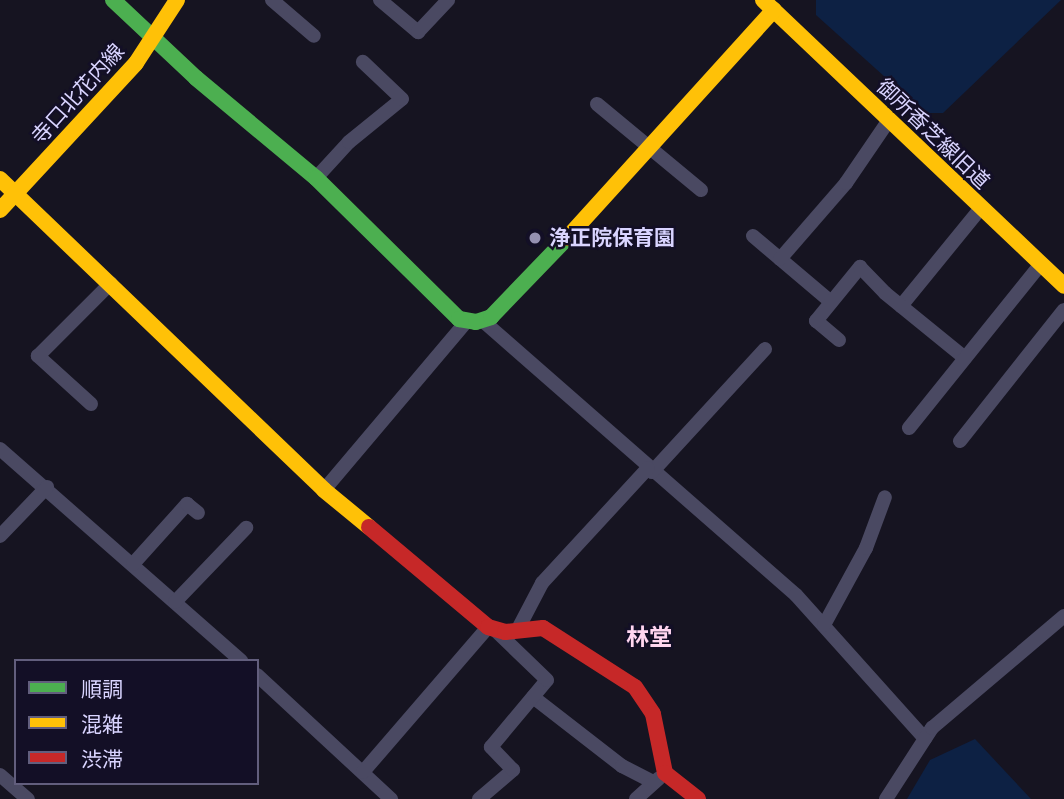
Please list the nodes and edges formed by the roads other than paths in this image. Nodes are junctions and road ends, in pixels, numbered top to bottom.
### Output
1 (113, 0) edge
2 (177, 0) edge
3 (272, 0) edge
4 (380, 0) edge
5 (448, 0) edge
6 (768, 3) edge
7 (314, 36) dead end
8 (155, 39) junction
9 (363, 62) dead end
10 (597, 104) dead end
11 (889, 120) junction
12 (650, 148) junction
13 (316, 178) junction
14 (0, 179) edge
15 (701, 190) dead end
16 (16, 193) junction
17 (981, 209) junction
18 (0, 210) edge
19 (753, 236) dead end
20 (780, 259) junction
21 (1041, 265) junction
22 (111, 283) junction
23 (1064, 286) edge
24 (831, 302) junction
25 (901, 306) junction
26 (1064, 310) edge
27 (475, 321) junction
28 (839, 340) dead end
29 (765, 349) dead end
30 (965, 358) junction
31 (91, 404) dead end
32 (909, 428) dead end
33 (960, 441) dead end
34 (0, 449) edge
35 (650, 470) junction
36 (47, 487) junction
37 (324, 490) junction
38 (885, 497) dead end
39 (198, 513) dead end
40 (246, 528) dead end
41 (0, 536) edge
42 (133, 564) junction
43 (175, 602) junction
44 (1064, 616) edge
45 (824, 625) junction
46 (492, 629) junction
47 (518, 629) junction
48 (239, 659) edge
49 (259, 677) edge
50 (533, 697) junction
51 (925, 738) junction
52 (363, 772) junction
53 (0, 775) edge
54 (659, 778) junction
55 (28, 799) edge
56 (391, 799) edge
57 (479, 799) edge
58 (636, 799) edge
59 (698, 799) edge
60 (886, 799) edge

1 - 8 street
2 - 8 street, 寺口北花内線
3 - 7 street
4 - 5 street
6 - 11 street, 御所香芝線旧道
6 - 12 street
8 - 13 street
8 - 16 street, 寺口北花内線
9 - 13 street
10 - 12 street
11 - 17 street, 御所香芝線旧道
11 - 20 street
12 - 15 street
12 - 27 street
13 - 27 street
14 - 16 street
16 - 18 street, 寺口北花内線
16 - 22 street
17 - 21 street, 御所香芝線旧道
17 - 25 street
19 - 20 street
20 - 24 street
21 - 23 street, 御所香芝線旧道
21 - 30 street
22 - 31 street
22 - 37 street
24 - 25 street
24 - 28 street
25 - 30 street
26 - 33 street
27 - 35 street
27 - 37 street
29 - 35 street
30 - 32 street
34 - 36 street
35 - 45 street
35 - 47 street
36 - 41 street
36 - 42 street
37 - 46 street
38 - 45 street
39 - 42 street
40 - 43 street
42 - 43 street
43 - 48 street
44 - 51 street
45 - 51 street
46 - 47 street
46 - 50 street
46 - 52 street
47 - 54 street
49 - 52 street
50 - 54 street
50 - 57 street
51 - 60 street
52 - 56 street
53 - 55 street
54 - 58 street
54 - 59 street

